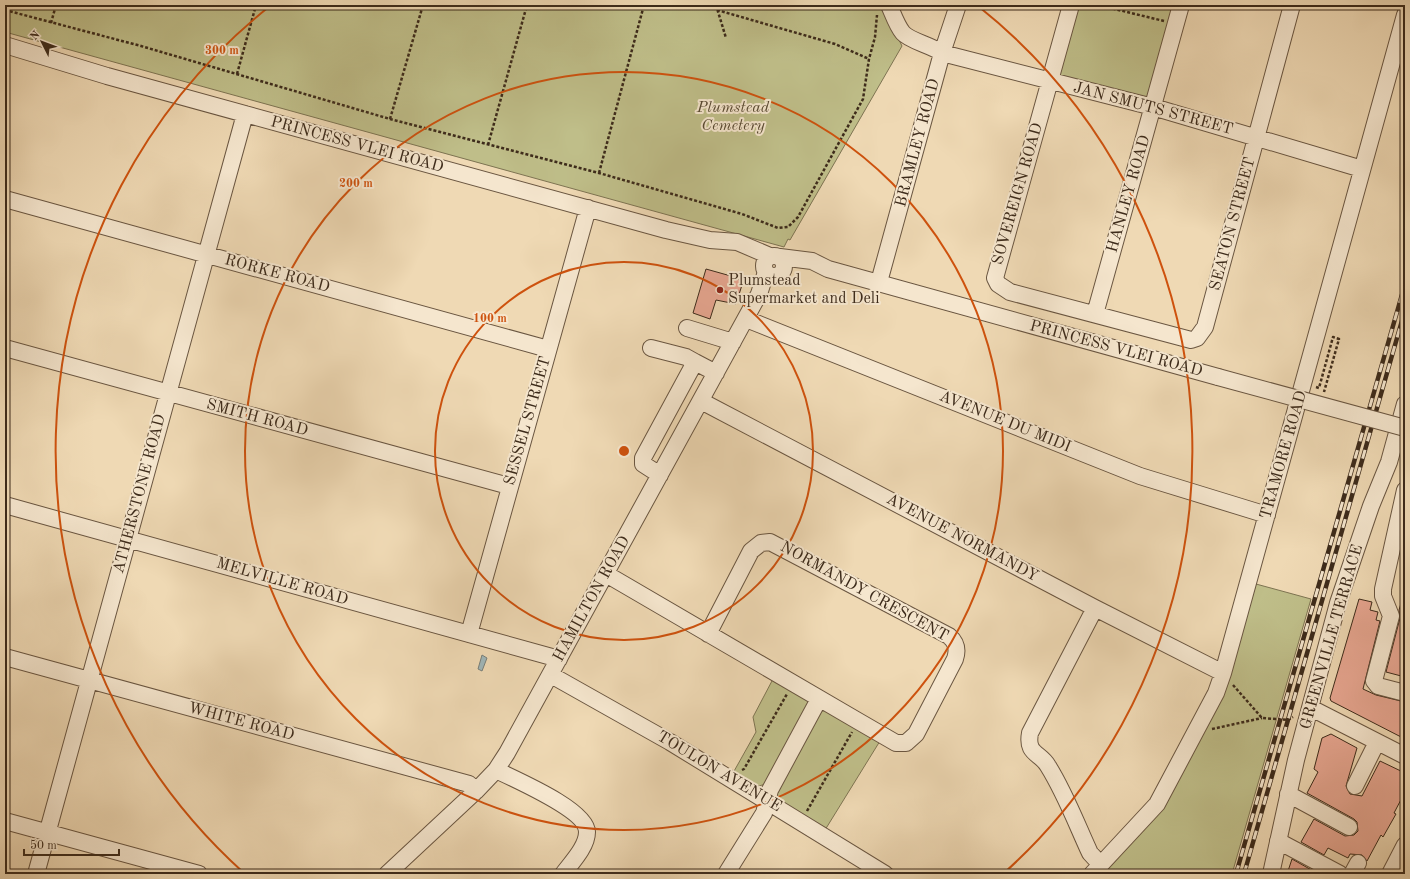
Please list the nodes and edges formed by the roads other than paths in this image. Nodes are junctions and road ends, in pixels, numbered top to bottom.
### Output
1 (958, 5) edge
2 (1071, 5) edge
3 (1181, 5) edge
4 (1292, 5) edge
5 (883, 7) edge
6 (1405, 15) edge
7 (5, 45) edge
8 (942, 53) junction
9 (1049, 81) junction
10 (1153, 107) junction
11 (245, 114) junction
12 (1256, 138) junction
13 (1362, 169) junction
14 (5, 199) edge
15 (588, 208) junction
16 (206, 255) junction
17 (773, 267) junction
18 (879, 282) junction
19 (1095, 314) junction
20 (746, 319) junction
21 (687, 328) dead end
22 (733, 342) junction
23 (5, 348) edge
24 (651, 348) dead end
25 (548, 349) junction
26 (695, 362) junction
27 (716, 373) junction
28 (168, 394) junction
29 (701, 401) junction
30 (1405, 404) edge
31 (1405, 428) edge
32 (660, 475) junction
33 (509, 486) junction
34 (1405, 490) edge
35 (5, 505) edge
36 (1267, 514) junction
37 (128, 539) junction
38 (606, 574) junction
39 (1095, 608) junction
40 (469, 634) junction
41 (708, 634) junction
42 (5, 657) edge
43 (559, 659) junction
44 (1223, 674) junction
45 (551, 675) junction
46 (89, 681) junction
47 (1405, 693) edge
48 (819, 699) junction
49 (1311, 708) junction
50 (1377, 742) junction
51 (1405, 756) edge
52 (496, 770) junction
53 (1355, 786) dead end
54 (476, 791) junction
55 (1288, 794) junction
56 (767, 801) junction
57 (5, 821) edge
58 (1349, 827) dead end
59 (47, 833) junction
60 (1278, 841) junction
61 (1405, 845) edge
62 (1096, 870) edge
63 (36, 874) edge
64 (199, 874) edge
65 (387, 874) edge
66 (563, 874) edge
67 (726, 874) edge
68 (885, 874) edge
69 (1271, 874) edge
70 (1340, 874) edge
71 (1390, 874) edge

1 - 8 street, BRAMLEY ROAD
2 - 9 street, SOVEREIGN ROAD
3 - 10 street, HANLEY ROAD
4 - 12 street, SEATON STREET
5 - 8 street, JAN SMUTS STREET
6 - 13 street, TRAMORE ROAD
7 - 11 street, PRINCESS VLEI ROAD
8 - 9 street, JAN SMUTS STREET
8 - 18 street, BRAMLEY ROAD
9 - 10 street, JAN SMUTS STREET
9 - 19 street, SOVEREIGN ROAD
10 - 12 street, JAN SMUTS STREET
10 - 19 street, HANLEY ROAD
11 - 15 street, PRINCESS VLEI ROAD
11 - 16 street, ATHERSTONE ROAD
12 - 13 street, JAN SMUTS STREET
12 - 19 street, SEATON STREET
13 - 36 street, TRAMORE ROAD
14 - 16 street, RORKE ROAD
15 - 17 street, PRINCESS VLEI ROAD
15 - 25 street, SESSEL STREET
16 - 25 street, RORKE ROAD
16 - 28 street, ATHERSTONE ROAD
17 - 18 street, PRINCESS VLEI ROAD
17 - 20 street, HAMILTON ROAD
18 - 31 street, PRINCESS VLEI ROAD, bridge
20 - 22 street, HAMILTON ROAD
20 - 36 street, AVENUE DU MIDI
21 - 22 street
22 - 27 street, HAMILTON ROAD
23 - 28 street, SMITH ROAD
24 - 26 street
25 - 33 street, SESSEL STREET
26 - 27 street
26 - 32 street
27 - 29 street, HAMILTON ROAD
28 - 33 street, SMITH ROAD
28 - 37 street, ATHERSTONE ROAD
29 - 32 street, HAMILTON ROAD
29 - 39 street, AVENUE NORMANDY
30 - 49 street, GREENVILLE TERRACE
32 - 38 street, HAMILTON ROAD
33 - 40 street, SESSEL STREET
34 - 47 street
35 - 37 street, MELVILLE ROAD
36 - 44 street, TRAMORE ROAD
37 - 40 street, MELVILLE ROAD
37 - 46 street, ATHERSTONE ROAD
38 - 41 street, NORMANDY CRESCENT
38 - 43 street, HAMILTON ROAD
39 - 44 street, AVENUE NORMANDY
39 - 62 street
40 - 43 street, MELVILLE ROAD
41 - 48 street, NORMANDY CRESCENT
41 - 48 street, NORMANDY CRESCENT
42 - 46 street, WHITE ROAD
43 - 45 street, HAMILTON ROAD
44 - 62 street, TRAMORE ROAD
45 - 52 street, HAMILTON ROAD
45 - 56 street, TOULON AVENUE
46 - 54 street, WHITE ROAD
46 - 59 street, ATHERSTONE ROAD
48 - 56 street
49 - 50 street
49 - 55 street, GREENVILLE TERRACE
50 - 51 street
50 - 53 street
52 - 54 street, HAMILTON ROAD
52 - 66 street
54 - 65 street, HAMILTON ROAD
55 - 58 street
55 - 60 street, GREENVILLE TERRACE
56 - 67 street
56 - 68 street, TOULON AVENUE
57 - 59 street
59 - 63 street, ATHERSTONE ROAD
59 - 64 street
60 - 69 street, GREENVILLE TERRACE
60 - 70 street
61 - 71 street

